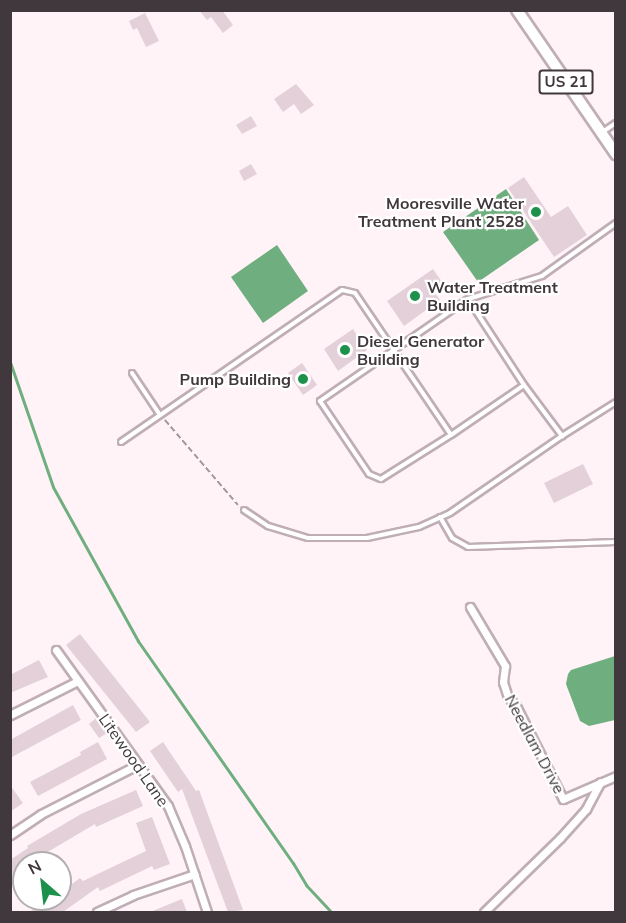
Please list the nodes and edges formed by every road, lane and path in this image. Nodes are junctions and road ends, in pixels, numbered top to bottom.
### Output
1 (517, 10) edge
2 (615, 123) edge
3 (601, 133) junction
4 (615, 154) edge
5 (615, 223) edge
6 (468, 299) junction
7 (394, 350) junction
8 (132, 373) dead end
9 (524, 385) junction
10 (615, 402) edge
11 (160, 415) junction
12 (451, 435) junction
13 (562, 436) junction
14 (121, 442) dead end
15 (244, 510) joint
16 (440, 517) junction
17 (615, 542) edge
18 (470, 607) dead end
19 (56, 650) dead end
20 (78, 681) junction
21 (10, 715) edge
22 (137, 765) junction
23 (615, 776) edge
24 (600, 783) junction
25 (10, 835) edge
26 (195, 874) junction
27 (97, 912) edge
28 (207, 912) edge
29 (484, 912) edge

1 - 3 main road, US 21
2 - 3 lane
3 - 4 main road, US 21
5 - 6 lane
6 - 7 lane
6 - 9 lane
7 - 11 lane
7 - 12 lane
7 - 12 lane
8 - 11 lane
9 - 12 lane
9 - 13 lane
10 - 13 lane
11 - 14 lane
11 - 15 path
13 - 16 lane
15 - 16 lane
16 - 17 lane
18 - 24 street, Needlam Drive
19 - 20 street, Litewood Lane
20 - 21 street
20 - 22 street, Litewood Lane
22 - 25 street
22 - 26 street, Litewood Lane
23 - 24 street, Needlam Drive
24 - 29 street
26 - 27 street
26 - 28 street, Litewood Lane

